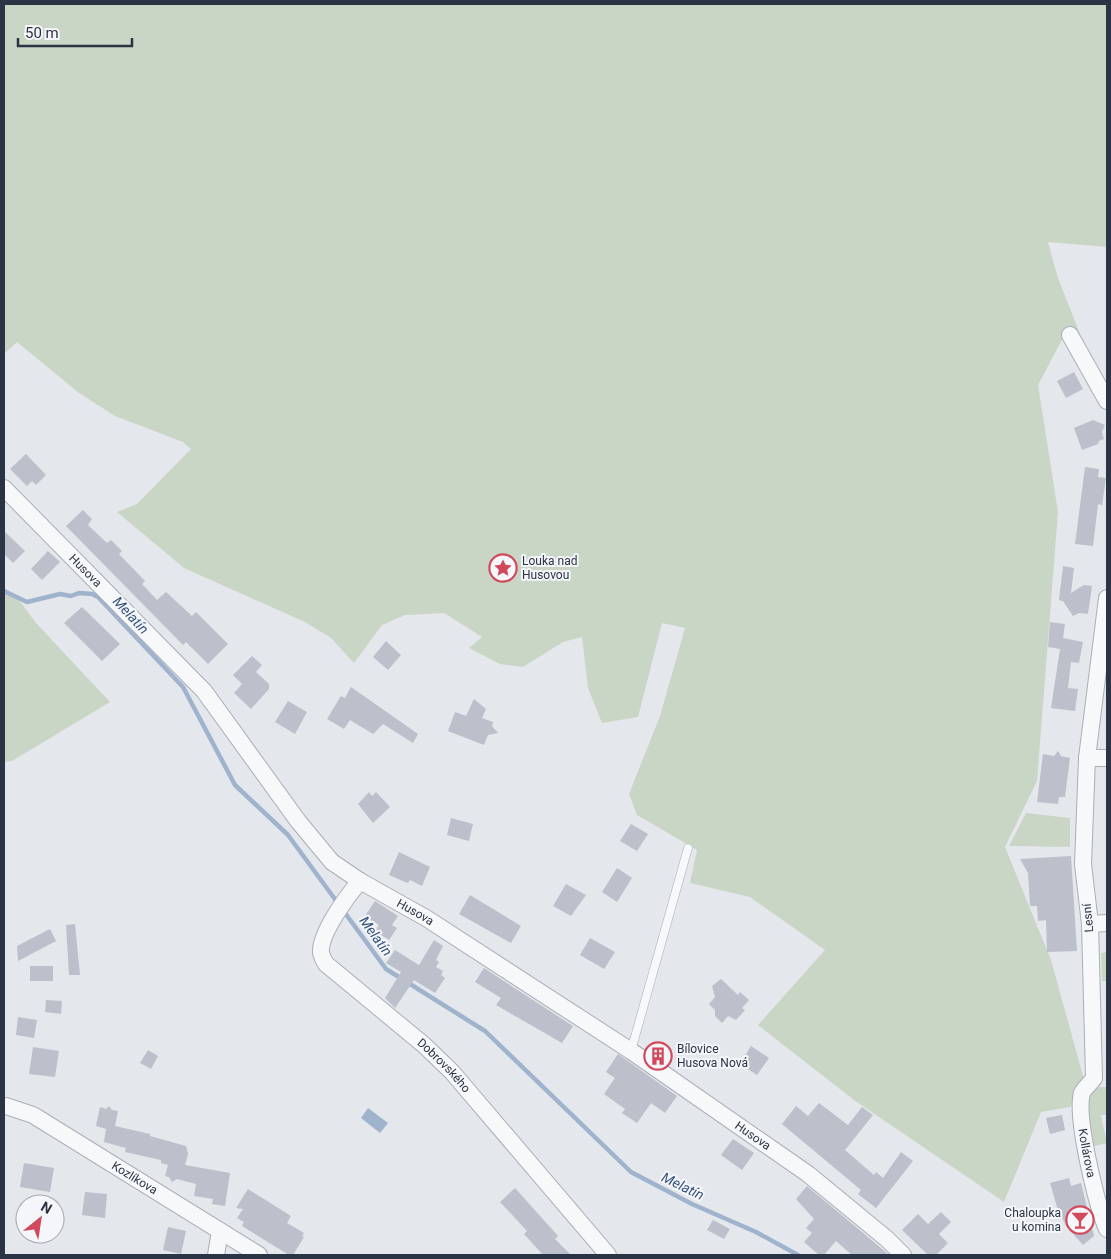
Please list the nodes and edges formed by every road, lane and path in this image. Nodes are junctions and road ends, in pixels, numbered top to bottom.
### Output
1 (1070, 335) dead end
2 (1107, 401) edge
3 (4, 488) edge
4 (1107, 598) edge
5 (1087, 758) junction
6 (1107, 758) edge
7 (688, 848) dead end
8 (360, 881) junction
9 (1107, 923) edge
10 (1090, 924) junction
11 (631, 1051) junction
12 (1101, 1080) edge
13 (6, 1106) dead end
14 (1107, 1229) edge
15 (220, 1231) junction
16 (216, 1255) edge
17 (259, 1255) edge
18 (608, 1255) edge
19 (903, 1255) edge

1 - 2 street
3 - 8 street, Husova
4 - 5 street, Lesní
5 - 6 street
5 - 10 street, Lesní
7 - 11 lane
8 - 11 street, Husova
8 - 18 street, Dobrovského
9 - 10 street
10 - 12 street, Lesní
11 - 19 street, Husova
12 - 14 street, Kollárova
13 - 15 street, Kozlíkova
15 - 16 street
15 - 17 street, Kozlíkova

